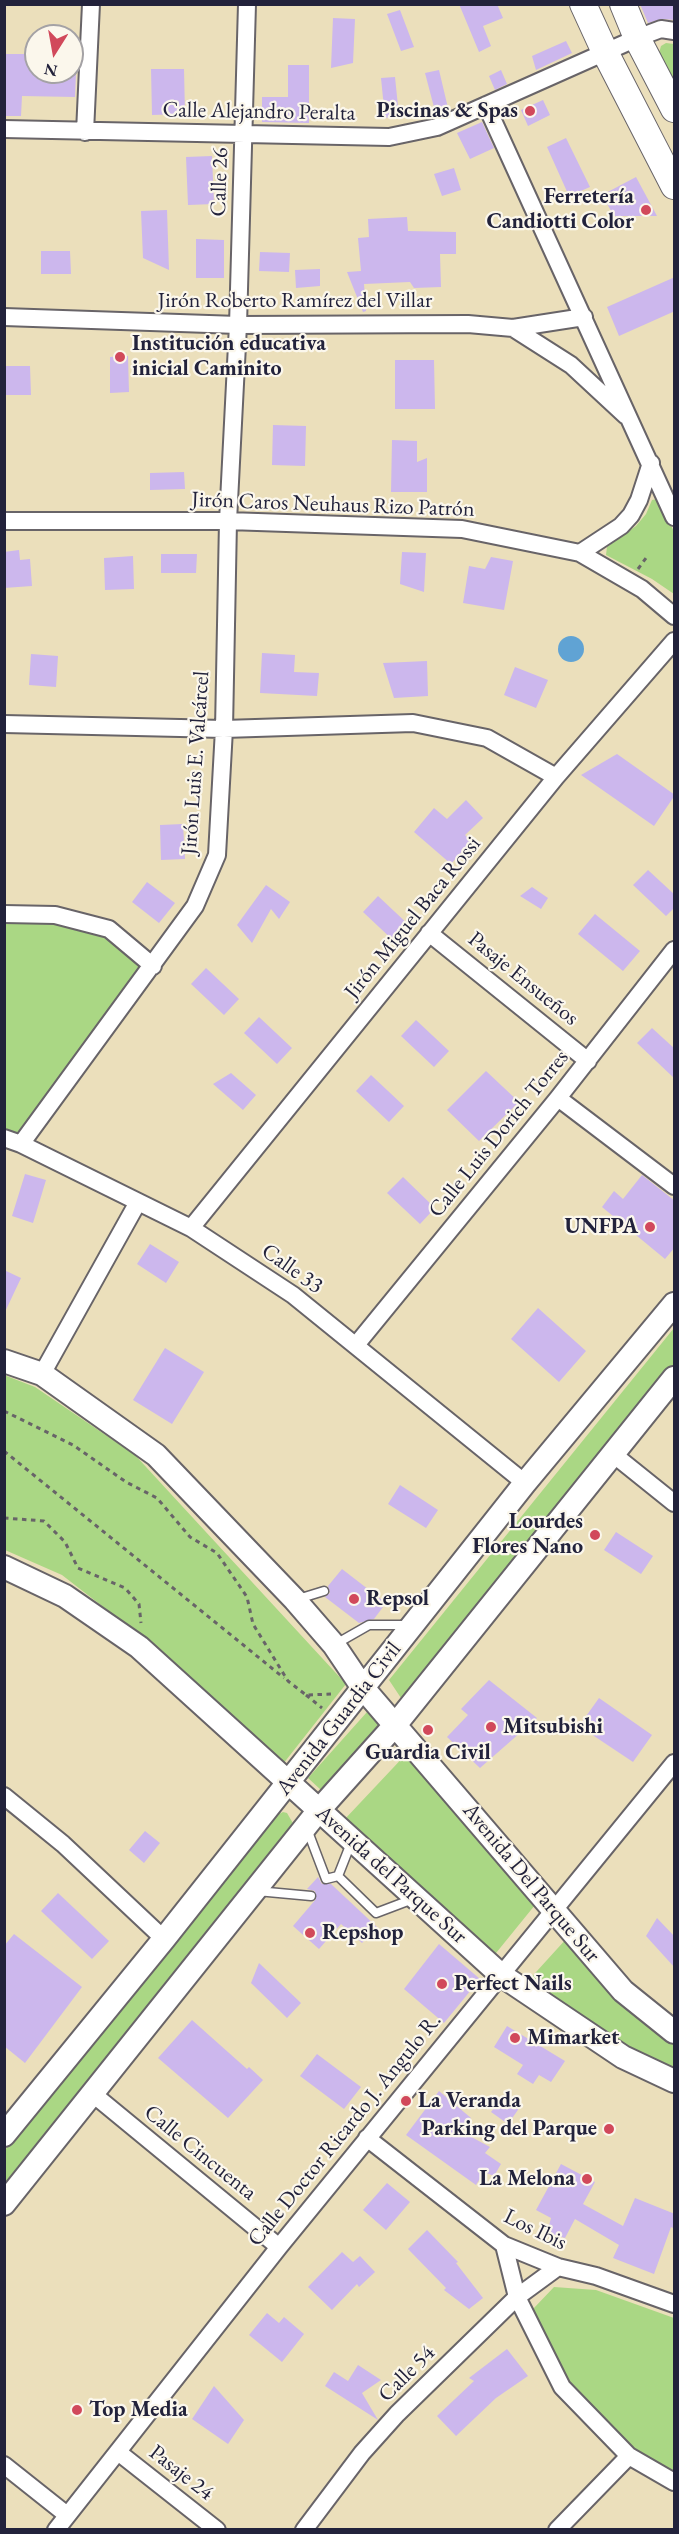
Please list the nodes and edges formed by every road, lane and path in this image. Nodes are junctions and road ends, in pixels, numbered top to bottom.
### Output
1 (91, 4) edge
2 (247, 4) edge
3 (583, 4) edge
4 (623, 4) edge
5 (675, 31) edge
6 (637, 38) junction
7 (605, 52) junction
8 (486, 105) junction
9 (675, 109) edge
10 (4, 129) edge
11 (84, 132) junction
12 (244, 135) junction
13 (675, 186) edge
14 (4, 317) edge
15 (584, 317) junction
16 (238, 325) junction
17 (513, 328) junction
18 (633, 423) junction
19 (651, 463) junction
20 (675, 517) edge
21 (4, 521) edge
22 (228, 521) junction
23 (580, 553) junction
24 (646, 558) dead end
25 (628, 565) dead end
26 (638, 570) junction
27 (646, 573) dead end
28 (675, 616) edge
29 (675, 641) edge
30 (4, 724) edge
31 (224, 729) junction
32 (556, 777) junction
33 (4, 914) edge
34 (429, 933) junction
35 (675, 950) edge
36 (153, 966) junction
37 (588, 1061) junction
38 (558, 1098) junction
39 (4, 1138) edge
40 (21, 1144) junction
41 (675, 1186) edge
42 (138, 1202) junction
43 (191, 1228) junction
44 (675, 1304) edge
45 (356, 1345) junction
46 (4, 1360) edge
47 (42, 1374) junction
48 (675, 1378) edge
49 (4, 1411) edge
50 (4, 1450) edge
51 (613, 1454) junction
52 (525, 1483) junction
53 (675, 1503) edge
54 (4, 1567) edge
55 (324, 1591) dead end
56 (295, 1600) junction
57 (413, 1625) junction
58 (334, 1646) junction
59 (288, 1681) junction
60 (363, 1688) junction
61 (396, 1724) junction
62 (675, 1763) edge
63 (289, 1782) junction
64 (4, 1796) edge
65 (312, 1818) junction
66 (352, 1840) junction
67 (338, 1876) junction
68 (254, 1891) junction
69 (311, 1896) dead end
70 (417, 1898) junction
71 (554, 1910) junction
72 (164, 1939) junction
73 (501, 1975) junction
74 (675, 2032) edge
75 (675, 2081) edge
76 (93, 2094) junction
77 (5, 2134) edge
78 (367, 2138) junction
79 (4, 2204) edge
80 (504, 2245) junction
81 (279, 2247) junction
82 (558, 2267) junction
83 (517, 2297) junction
84 (673, 2298) edge
85 (118, 2452) junction
86 (629, 2456) junction
87 (4, 2465) edge
88 (675, 2482) edge
89 (67, 2515) junction
90 (56, 2529) edge
91 (217, 2529) edge
92 (304, 2529) edge
93 (557, 2529) edge

1 - 11 street
2 - 12 street, Calle 26
3 - 7 main road
4 - 6 main road
5 - 6 street, Calle Alejandro Peralta
6 - 7 street, Calle Alejandro Peralta
6 - 9 main road
7 - 8 street, Calle Alejandro Peralta
7 - 13 main road
8 - 12 street, Calle Alejandro Peralta
8 - 15 street
10 - 11 street, Calle Alejandro Peralta
11 - 12 street, Calle Alejandro Peralta
12 - 16 street, Calle 26
14 - 16 street, Jirón Roberto Ramírez del Villar
15 - 17 street, Jirón Roberto Ramírez del Villar
15 - 18 street
16 - 17 street, Jirón Roberto Ramírez del Villar
16 - 22 street, Jirón Luis E. Valcárcel
17 - 18 street
18 - 19 street
19 - 20 street
19 - 23 street
21 - 22 street, Jirón Caros Neuhaus Rizo Patrón
22 - 23 street, Jirón Caros Neuhaus Rizo Patrón
22 - 31 street, Jirón Luis E. Valcárcel
23 - 28 street, Jirón Caros Neuhaus Rizo Patrón
24 - 26 path
25 - 26 path
26 - 27 path
29 - 32 street, Jirón Miguel Baca Rossi
30 - 31 street
31 - 32 street
31 - 36 street, Jirón Luis E. Valcárcel
32 - 34 street, Jirón Miguel Baca Rossi
33 - 36 street
34 - 37 street, Pasaje Ensueños
34 - 43 street, Jirón Miguel Baca Rossi
35 - 37 street, Calle Luis Dorich Torres
36 - 40 street, Jirón Luis E. Valcárcel
37 - 38 street, Calle Luis Dorich Torres
38 - 41 street
38 - 45 street, Calle Luis Dorich Torres
39 - 40 street, Calle 33
40 - 42 street, Calle 33
42 - 43 street, Calle 33
42 - 47 street
43 - 45 street, Calle 33
44 - 52 main road, Avenida Guardia Civil
45 - 52 street, Calle 33
46 - 47 main road
47 - 56 main road
48 - 51 main road, Avenida Guardia Civil
49 - 59 path
50 - 59 path
51 - 53 street
51 - 61 main road, Avenida Guardia Civil
52 - 57 main road, Avenida Guardia Civil
54 - 63 main road, Avenida del Parque Sur
55 - 56 lane
56 - 58 main road
57 - 58 lane
57 - 60 main road, Avenida Guardia Civil
58 - 60 main road
59 - 60 path
60 - 61 main road
60 - 63 main road, Avenida Guardia Civil
61 - 65 main road, Avenida Guardia Civil
61 - 71 main road, Avenida Del Parque Sur
62 - 71 street, Calle Doctor Ricardo J. Angulo R.
63 - 65 main road, Avenida del Parque Sur
63 - 72 main road, Avenida Guardia Civil
64 - 72 street
65 - 66 main road, Avenida del Parque Sur
65 - 67 lane
65 - 68 main road, Avenida Guardia Civil
66 - 67 lane
66 - 70 main road, Avenida del Parque Sur
67 - 70 lane
68 - 69 lane
68 - 76 main road, Avenida Guardia Civil
70 - 73 main road, Avenida del Parque Sur
71 - 73 street, Calle Doctor Ricardo J. Angulo R.
71 - 74 main road, Avenida Del Parque Sur
72 - 77 main road, Avenida Guardia Civil
73 - 75 main road, Avenida del Parque Sur
73 - 78 street, Calle Doctor Ricardo J. Angulo R.
76 - 79 main road, Avenida Guardia Civil
76 - 81 street, Calle Cincuenta
78 - 80 street, Los Ibis
78 - 81 street, Calle Doctor Ricardo J. Angulo R.
80 - 82 street, Los Ibis
80 - 83 street
81 - 85 street, Calle Doctor Ricardo J. Angulo R.
82 - 83 street, Calle 54
82 - 84 street, Los Ibis
83 - 86 street
83 - 92 street, Calle 54
85 - 89 street, Calle Doctor Ricardo J. Angulo R.
85 - 91 street, Pasaje 24
86 - 88 street
86 - 93 street
87 - 89 street
89 - 90 street, Calle Doctor Ricardo J. Angulo R.

